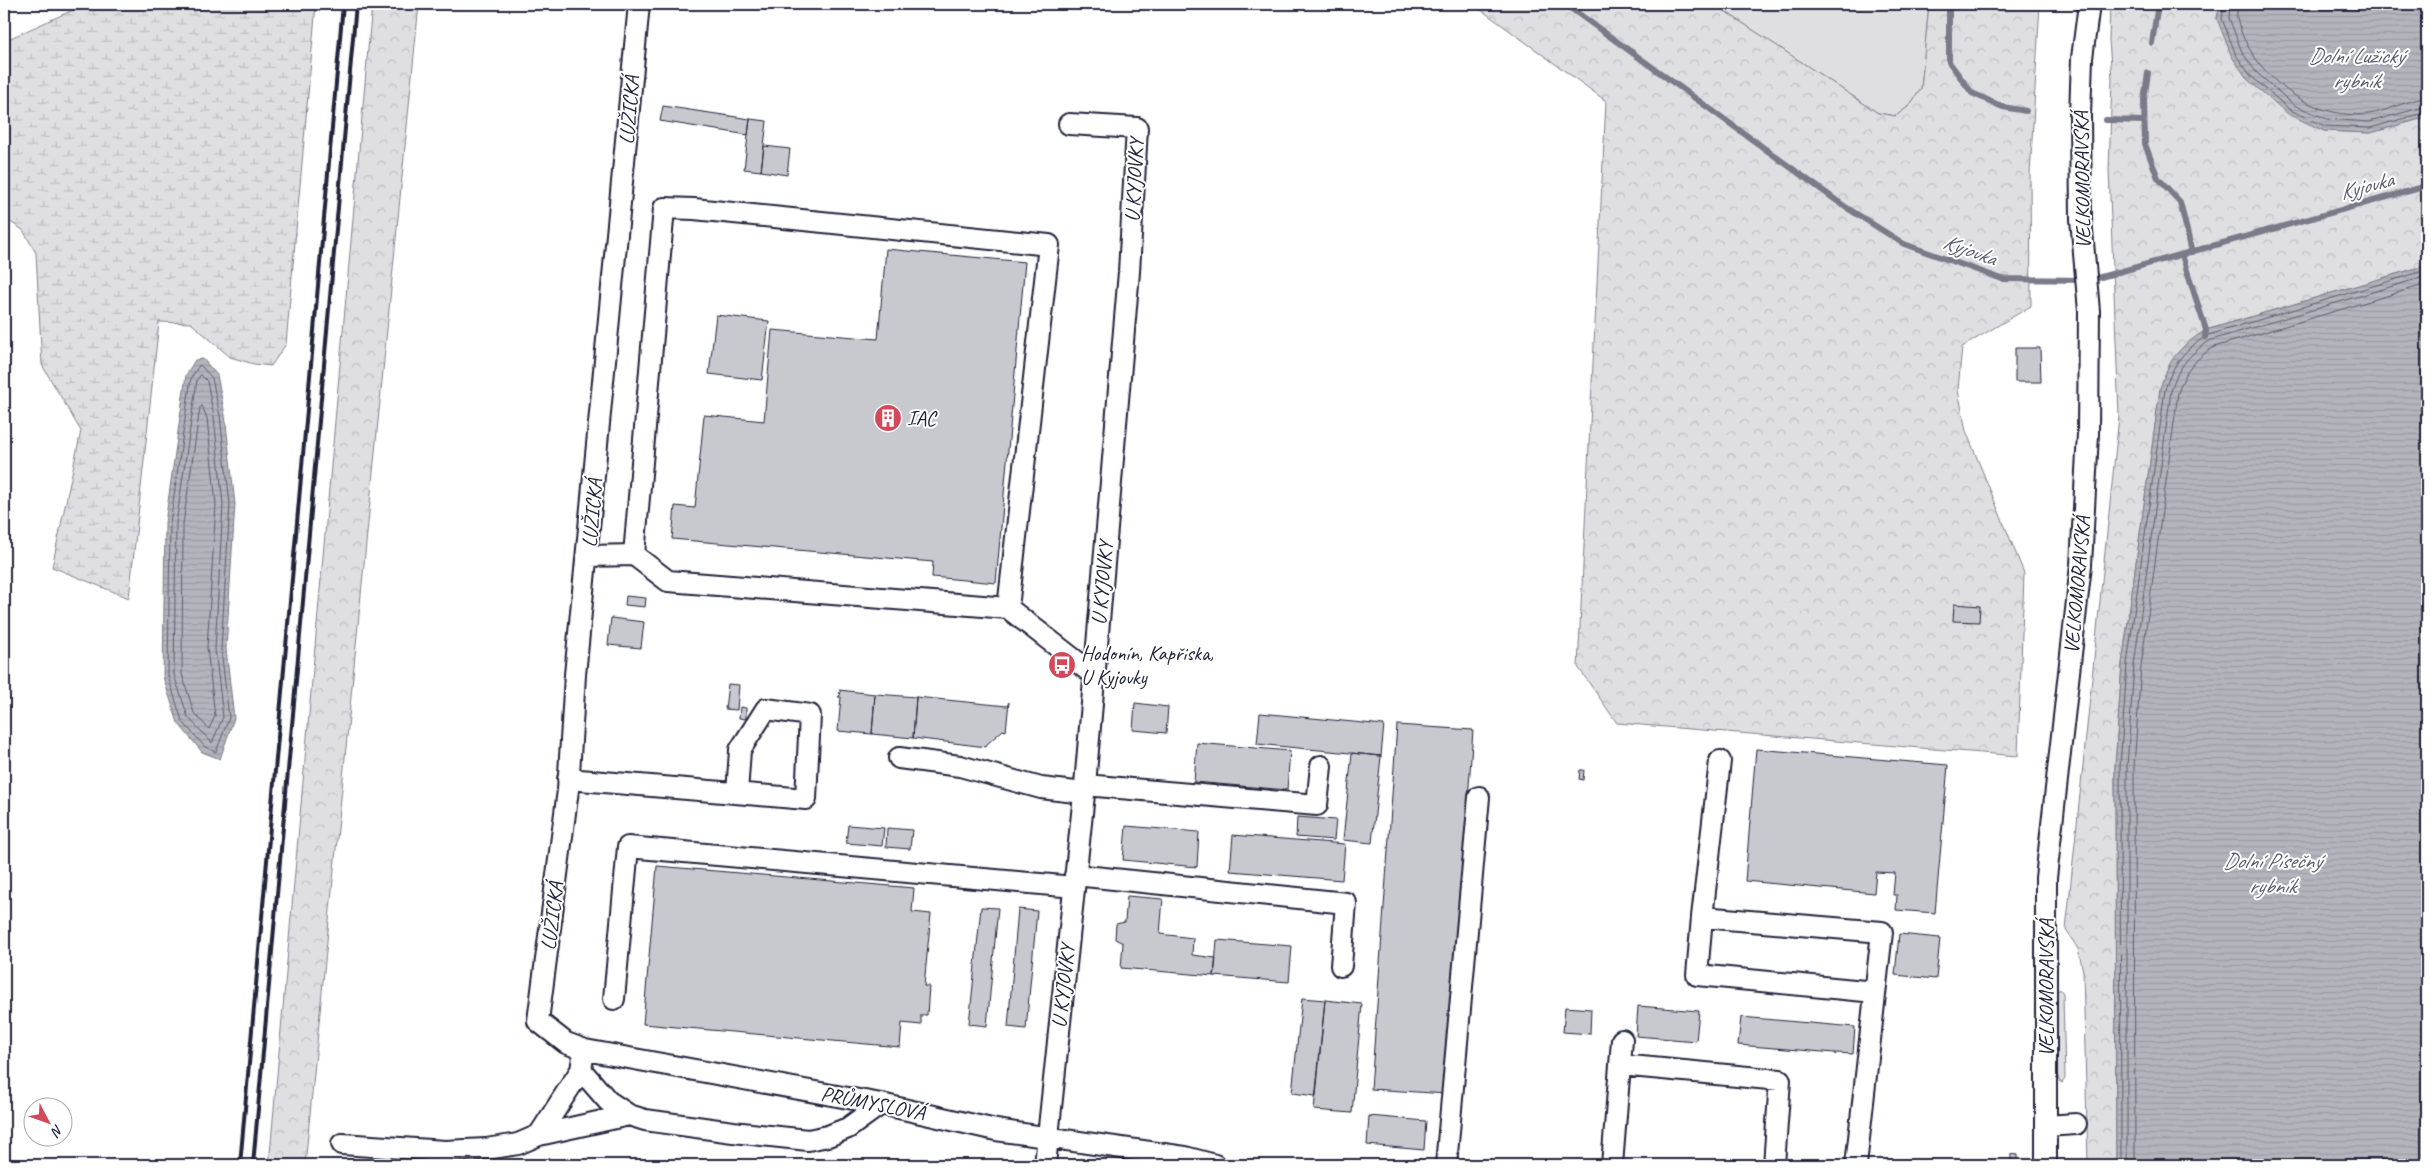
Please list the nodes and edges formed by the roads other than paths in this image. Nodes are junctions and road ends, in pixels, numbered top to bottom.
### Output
1 (639, 4) edge
2 (2089, 4) edge
3 (1069, 124) dead end
4 (634, 555) junction
5 (588, 556) junction
6 (1008, 608) junction
7 (1094, 676) junction
8 (899, 758) dead end
9 (1720, 760) dead end
10 (1321, 766) dead end
11 (568, 779) junction
12 (1084, 789) junction
13 (737, 793) junction
14 (1479, 797) dead end
15 (1074, 881) junction
16 (1702, 917) junction
17 (1341, 966) dead end
18 (1875, 992) junction
19 (614, 999) dead end
20 (538, 1021) joint
21 (1622, 1040) dead end
22 (585, 1050) junction
23 (1620, 1065) junction
24 (580, 1070) junction
25 (881, 1104) junction
26 (628, 1115) junction
27 (2076, 1124) dead end
28 (2046, 1126) junction
29 (538, 1135) junction
30 (1047, 1136) junction
31 (342, 1144) dead end
32 (443, 1158) edge
33 (1046, 1165) edge
34 (1215, 1165) edge
35 (1446, 1165) edge
36 (1612, 1165) edge
37 (1774, 1165) edge
38 (1856, 1165) edge
39 (2046, 1165) edge

1 - 5 street, LUŽICKÁ
2 - 28 street, VELKOMORAVSKÁ
3 - 7 street, U KYJOVKY
4 - 5 street
4 - 6 street
4 - 6 street
5 - 11 street, LUŽICKÁ
6 - 7 street
7 - 12 street, U KYJOVKY
8 - 12 street
9 - 16 street
10 - 12 street
11 - 13 street
11 - 20 street, LUŽICKÁ
12 - 15 street, U KYJOVKY
13 - 13 street
14 - 35 street
15 - 17 street
15 - 19 street
15 - 30 street, U KYJOVKY
16 - 18 street
16 - 18 street
18 - 38 street
20 - 22 street, PRŮMYSLOVÁ
21 - 23 street
22 - 24 street
22 - 25 street, PRŮMYSLOVÁ
23 - 36 street
23 - 37 street
24 - 26 street
24 - 29 street
25 - 26 street
25 - 30 street, PRŮMYSLOVÁ
26 - 29 street
27 - 28 street
28 - 39 street, VELKOMORAVSKÁ
29 - 32 street
30 - 33 street, U KYJOVKY
30 - 34 street, PRŮMYSLOVÁ
31 - 32 street

